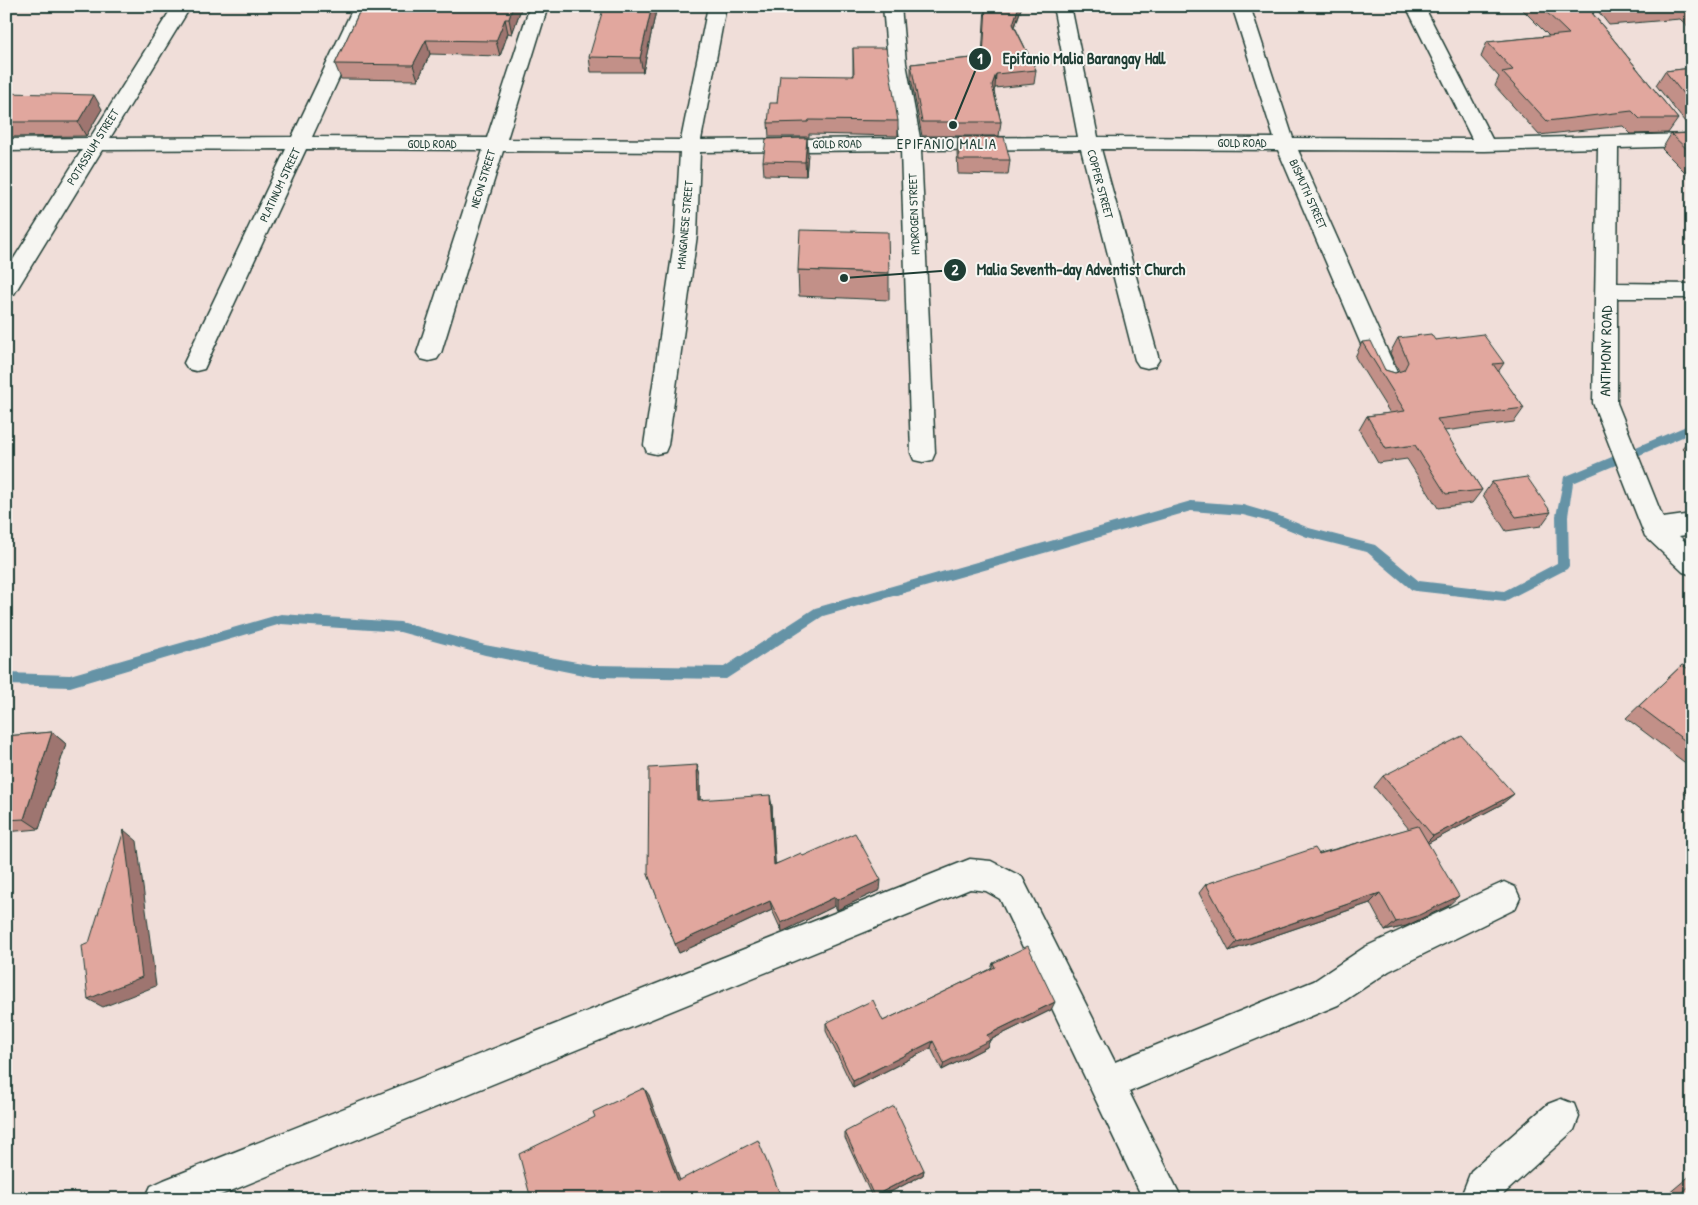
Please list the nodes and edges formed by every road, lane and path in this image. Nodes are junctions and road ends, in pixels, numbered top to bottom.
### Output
1 (182, 6) edge
2 (364, 6) edge
3 (539, 6) edge
4 (717, 6) edge
5 (892, 6) edge
6 (1062, 6) edge
7 (1241, 6) edge
8 (1416, 6) edge
9 (1674, 124) edge
10 (1689, 140) edge
11 (300, 143) junction
12 (911, 143) junction
13 (1089, 143) junction
14 (1286, 143) junction
15 (1608, 143) junction
16 (94, 144) junction
17 (494, 144) junction
18 (6, 145) edge
19 (1485, 145) junction
20 (690, 146) junction
21 (6, 288) edge
22 (1608, 290) junction
23 (1692, 291) edge
24 (429, 353) dead end
25 (1147, 360) dead end
26 (196, 363) dead end
27 (1387, 377) edge
28 (656, 445) dead end
29 (923, 453) dead end
30 (1692, 524) edge
31 (1654, 529) junction
32 (1692, 564) edge
33 (1504, 898) dead end
34 (1106, 1083) junction
35 (1561, 1117) dead end
36 (164, 1199) edge
37 (1163, 1199) edge
38 (1479, 1199) edge

1 - 16 street, POTASSIUM STREET
2 - 11 street, PLATINUM STREET
3 - 17 street, NEON STREET
4 - 20 street, MANGANESE STREET
5 - 12 street, HYDROGEN STREET
6 - 13 street, COPPER STREET
7 - 14 street, BISMUTH STREET
8 - 19 street
9 - 10 street
10 - 15 street, GOLD ROAD
11 - 16 street, GOLD ROAD
11 - 17 street, GOLD ROAD
11 - 26 street, PLATINUM STREET
12 - 13 street, GOLD ROAD
12 - 20 street, GOLD ROAD
12 - 29 street, HYDROGEN STREET
13 - 14 street, GOLD ROAD
13 - 25 street, COPPER STREET
14 - 19 street, GOLD ROAD
14 - 27 street, BISMUTH STREET
15 - 19 street, GOLD ROAD
15 - 22 street, ANTIMONY ROAD
16 - 18 street, GOLD ROAD
16 - 21 street, POTASSIUM STREET
17 - 20 street, GOLD ROAD
17 - 24 street, NEON STREET
20 - 28 street, MANGANESE STREET
22 - 23 street
22 - 31 street, ANTIMONY ROAD
30 - 31 street
31 - 32 street, ANTIMONY ROAD
33 - 34 street
34 - 36 street
34 - 37 street
35 - 38 street

